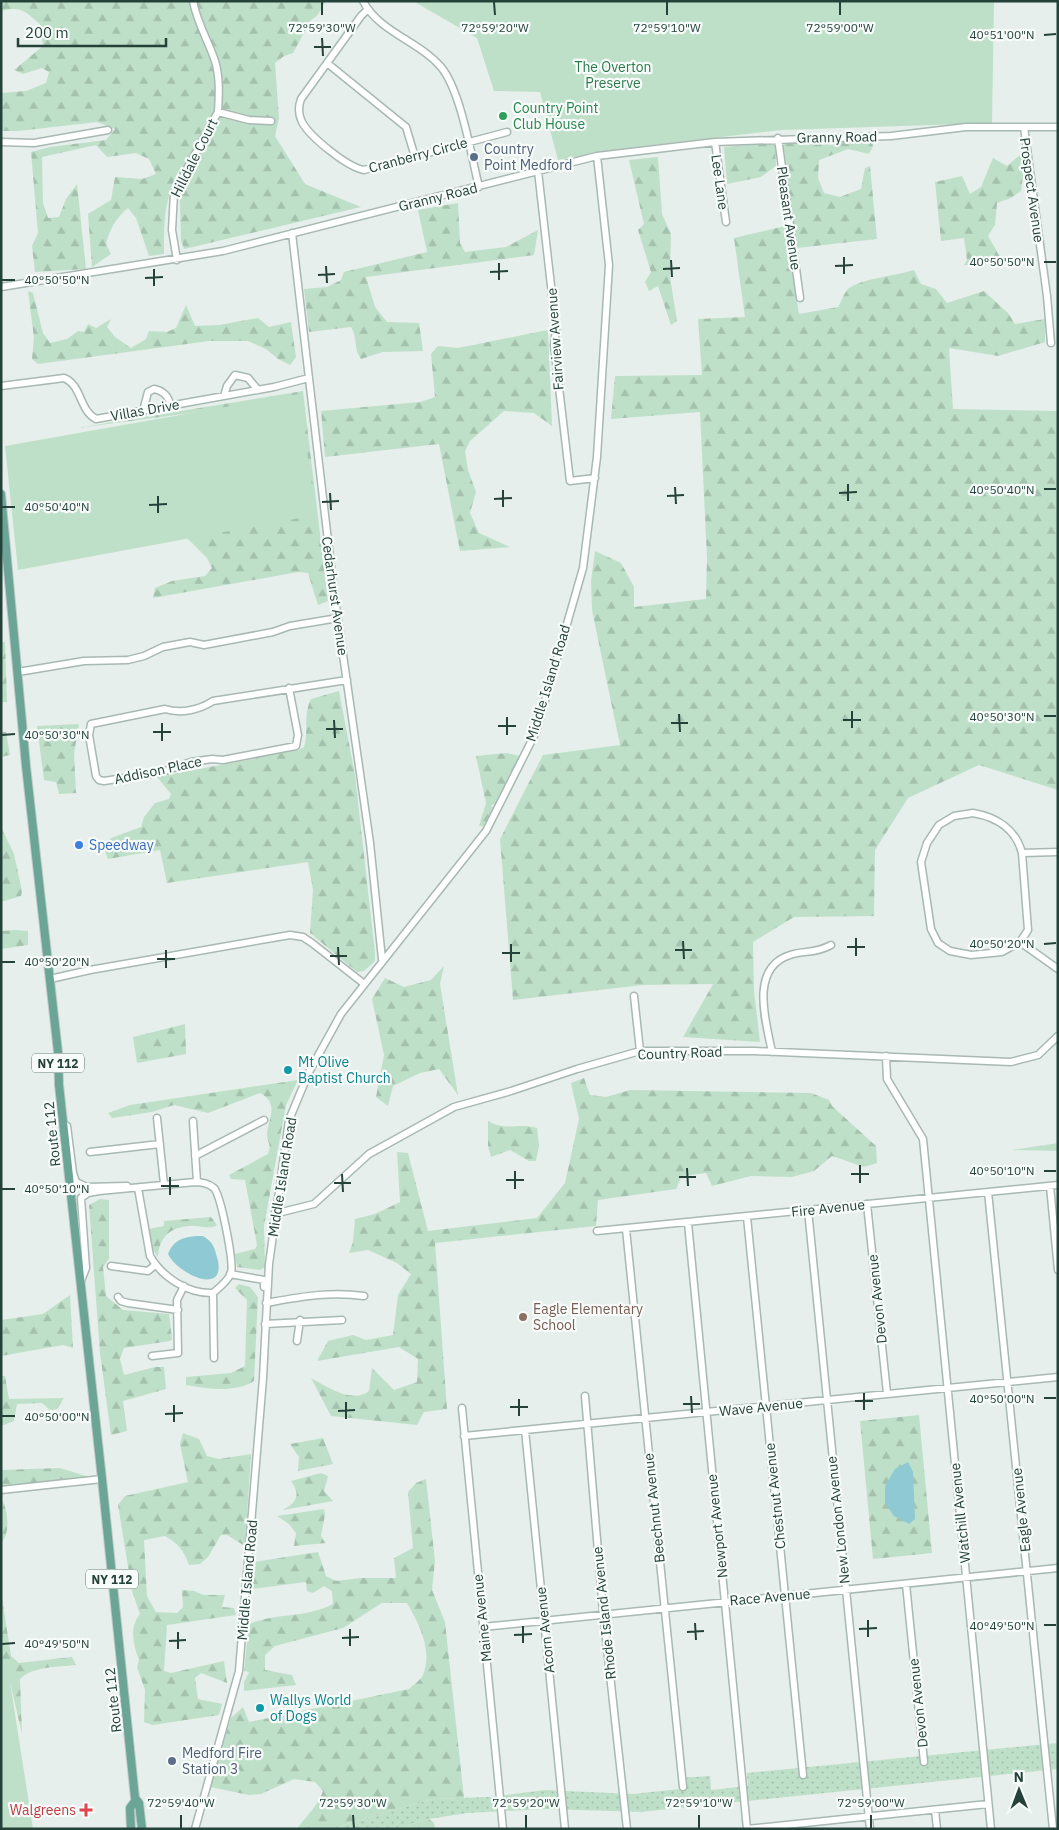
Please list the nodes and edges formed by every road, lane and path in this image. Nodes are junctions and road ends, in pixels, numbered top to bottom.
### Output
1 (193, 1) edge
2 (363, 1) edge
3 (367, 10) junction
4 (327, 63) junction
5 (218, 112) junction
6 (271, 121) dead end
7 (1024, 127) junction
8 (1058, 127) edge
9 (108, 130) dead end
10 (507, 132) dead end
11 (778, 138) junction
12 (1, 142) edge
13 (468, 142) junction
14 (715, 142) junction
15 (597, 156) junction
16 (415, 157) junction
17 (538, 171) junction
18 (479, 187) junction
19 (726, 222) dead end
20 (292, 233) junction
21 (177, 260) junction
22 (1, 287) edge
23 (800, 298) dead end
24 (1051, 343) dead end
25 (309, 378) junction
26 (1, 386) edge
27 (258, 390) junction
28 (224, 396) junction
29 (171, 406) junction
30 (143, 411) junction
31 (595, 478) junction
32 (1, 494) edge
33 (338, 618) junction
34 (18, 672) junction
35 (347, 680) junction
36 (289, 688) junction
37 (1058, 852) edge
38 (1022, 853) junction
39 (1020, 942) junction
40 (832, 945) dead end
41 (382, 959) junction
42 (1058, 969) edge
43 (50, 979) junction
44 (363, 983) junction
45 (634, 996) dead end
46 (1058, 1036) edge
47 (640, 1052) junction
48 (772, 1052) junction
49 (886, 1056) junction
50 (156, 1118) dead end
51 (264, 1120) dead end
52 (193, 1121) dead end
53 (63, 1123) junction
54 (160, 1144) junction
55 (90, 1152) dead end
56 (196, 1156) junction
57 (197, 1182) junction
58 (164, 1184) junction
59 (1058, 1185) edge
60 (1050, 1186) junction
61 (138, 1188) junction
62 (988, 1192) junction
63 (928, 1198) junction
64 (867, 1204) junction
65 (808, 1210) junction
66 (274, 1214) junction
67 (747, 1216) junction
68 (688, 1223) junction
69 (626, 1229) junction
70 (597, 1231) dead end
71 (269, 1264) junction
72 (155, 1265) junction
73 (111, 1266) dead end
74 (1058, 1270) edge
75 (231, 1273) junction
76 (81, 1282) junction
77 (184, 1286) junction
78 (213, 1293) junction
79 (364, 1296) dead end
80 (118, 1297) dead end
81 (266, 1304) junction
82 (178, 1310) junction
83 (300, 1320) junction
84 (342, 1320) dead end
85 (265, 1324) junction
86 (297, 1341) dead end
87 (152, 1356) dead end
88 (214, 1358) dead end
89 (1058, 1377) edge
90 (1007, 1382) junction
91 (947, 1387) junction
92 (887, 1393) junction
93 (585, 1396) dead end
94 (826, 1400) junction
95 (766, 1407) junction
96 (462, 1408) dead end
97 (706, 1412) junction
98 (645, 1418) junction
99 (587, 1425) junction
100 (525, 1430) junction
101 (464, 1436) junction
102 (102, 1479) junction
103 (1, 1490) edge
104 (1058, 1568) edge
105 (1027, 1571) junction
106 (967, 1578) junction
107 (906, 1584) junction
108 (846, 1589) junction
109 (786, 1596) junction
110 (724, 1601) junction
111 (664, 1607) junction
112 (604, 1614) junction
113 (544, 1621) junction
114 (483, 1627) junction
115 (924, 1762) dead end
116 (803, 1775) dead end
117 (682, 1787) dead end
118 (136, 1800) junction
119 (988, 1804) junction
120 (935, 1810) junction
121 (869, 1816) junction
122 (131, 1829) edge
123 (142, 1829) edge
124 (195, 1829) edge
125 (503, 1829) edge
126 (565, 1829) edge
127 (627, 1829) edge
128 (747, 1829) edge
129 (870, 1829) edge
130 (937, 1829) edge
131 (991, 1829) edge
132 (1053, 1829) edge

1 - 5 street, Hilldale Court
2 - 3 street
3 - 4 street, Cranberry Circle
3 - 13 street
4 - 16 street
4 - 16 street, Cranberry Circle
5 - 6 street
5 - 21 street, Hilldale Court
7 - 8 street, Granny Road
7 - 11 street, Granny Road
7 - 24 street, Prospect Avenue
9 - 12 street
10 - 13 street, Cranberry Circle
11 - 14 street, Granny Road
11 - 23 street, Pleasant Avenue
13 - 16 street, Cranberry Circle
13 - 18 street
14 - 15 street, Granny Road
14 - 19 street, Lee Lane
15 - 17 street, Granny Road
15 - 31 street
17 - 18 street, Granny Road
17 - 31 street, Fairview Avenue
18 - 20 street, Granny Road
20 - 21 street, Granny Road
20 - 25 street, Cedarhurst Avenue
21 - 22 street, Granny Road
25 - 27 street, Villas Drive
25 - 33 street, Cedarhurst Avenue
26 - 30 street, Villas Drive
27 - 28 street, Villas Drive
27 - 28 street
28 - 29 street, Villas Drive
29 - 30 street, Villas Drive
29 - 30 street
31 - 41 street, Middle Island Road
32 - 34 main road, Route 112 / NY 112
33 - 34 street
33 - 35 street, Cedarhurst Avenue
34 - 43 main road, Route 112 / NY 112
35 - 36 street, Addison Place
35 - 41 street, Cedarhurst Avenue
36 - 36 street, Addison Place
37 - 38 street
38 - 39 street
38 - 39 street
39 - 42 street
40 - 48 street
41 - 44 street, Middle Island Road
43 - 44 street
43 - 53 main road, Route 112 / NY 112
44 - 66 street, Middle Island Road
45 - 47 street
46 - 49 street, Country Road
47 - 48 street, Country Road
47 - 66 street, Country Road
48 - 49 street, Country Road
49 - 63 street, Watchill Avenue
50 - 54 street
51 - 56 street
52 - 56 street
53 - 61 street
53 - 76 main road, Route 112 / NY 112
54 - 55 street
54 - 58 street
56 - 57 street
57 - 58 street
57 - 75 street
58 - 61 street
59 - 60 street, Fire Avenue
60 - 62 street, Fire Avenue
60 - 74 street
61 - 72 street
61 - 76 street
62 - 63 street, Fire Avenue
62 - 90 street, Eagle Avenue
63 - 64 street, Fire Avenue
63 - 91 street, Watchill Avenue
64 - 65 street, Fire Avenue
64 - 92 street, Devon Avenue
65 - 67 street, Fire Avenue
65 - 94 street, New London Avenue
66 - 71 street, Middle Island Road
67 - 68 street, Fire Avenue
67 - 95 street, Chestnut Avenue
68 - 69 street, Fire Avenue
68 - 97 street, Newport Avenue
69 - 70 street, Fire Avenue
69 - 98 street, Beechnut Avenue
71 - 75 street
71 - 81 street, Middle Island Road
72 - 73 street
72 - 77 street
75 - 78 street
75 - 81 street
76 - 102 main road, Route 112 / NY 112
77 - 78 street
77 - 82 street
78 - 88 street
79 - 81 street
80 - 82 street
81 - 85 street, Middle Island Road
82 - 87 street
83 - 84 street
83 - 85 street
83 - 86 street
85 - 124 street, Middle Island Road
89 - 90 street, Wave Avenue
90 - 91 street, Wave Avenue
90 - 105 street, Eagle Avenue
91 - 92 street, Wave Avenue
91 - 106 street, Watchill Avenue
92 - 94 street, Wave Avenue
93 - 99 street, Rhode Island Avenue
94 - 95 street, Wave Avenue
94 - 108 street, New London Avenue
95 - 97 street, Wave Avenue
95 - 109 street, Chestnut Avenue
96 - 101 street, Maine Avenue
97 - 98 street, Wave Avenue
97 - 110 street, Newport Avenue
98 - 99 street, Wave Avenue
98 - 111 street, Beechnut Avenue
99 - 100 street, Wave Avenue
99 - 112 street, Rhode Island Avenue
100 - 101 street, Wave Avenue
100 - 113 street, Acorn Avenue
101 - 114 street, Maine Avenue
102 - 103 street
102 - 118 main road, Route 112 / NY 112
104 - 105 street, Race Avenue
105 - 106 street, Race Avenue
105 - 132 street, Eagle Avenue
106 - 107 street, Race Avenue
106 - 119 street, Watchill Avenue
107 - 108 street, Race Avenue
107 - 115 street, Devon Avenue
108 - 109 street, Race Avenue
108 - 121 street, New London Avenue
109 - 110 street, Race Avenue
109 - 116 street, Chestnut Avenue
110 - 111 street, Race Avenue
110 - 128 street, Newport Avenue
111 - 112 street, Race Avenue
111 - 117 street, Beechnut Avenue
112 - 113 street, Race Avenue
112 - 127 street, Rhode Island Avenue
113 - 114 street, Race Avenue
113 - 126 street, Acorn Avenue
114 - 125 street, Maine Avenue
118 - 122 main road, Route 112 / NY 112
118 - 123 main road, Route 112 / NY 112
119 - 120 street
119 - 131 street, Watchill Avenue
120 - 121 street
120 - 130 street
121 - 128 street
121 - 129 street, New London Avenue

